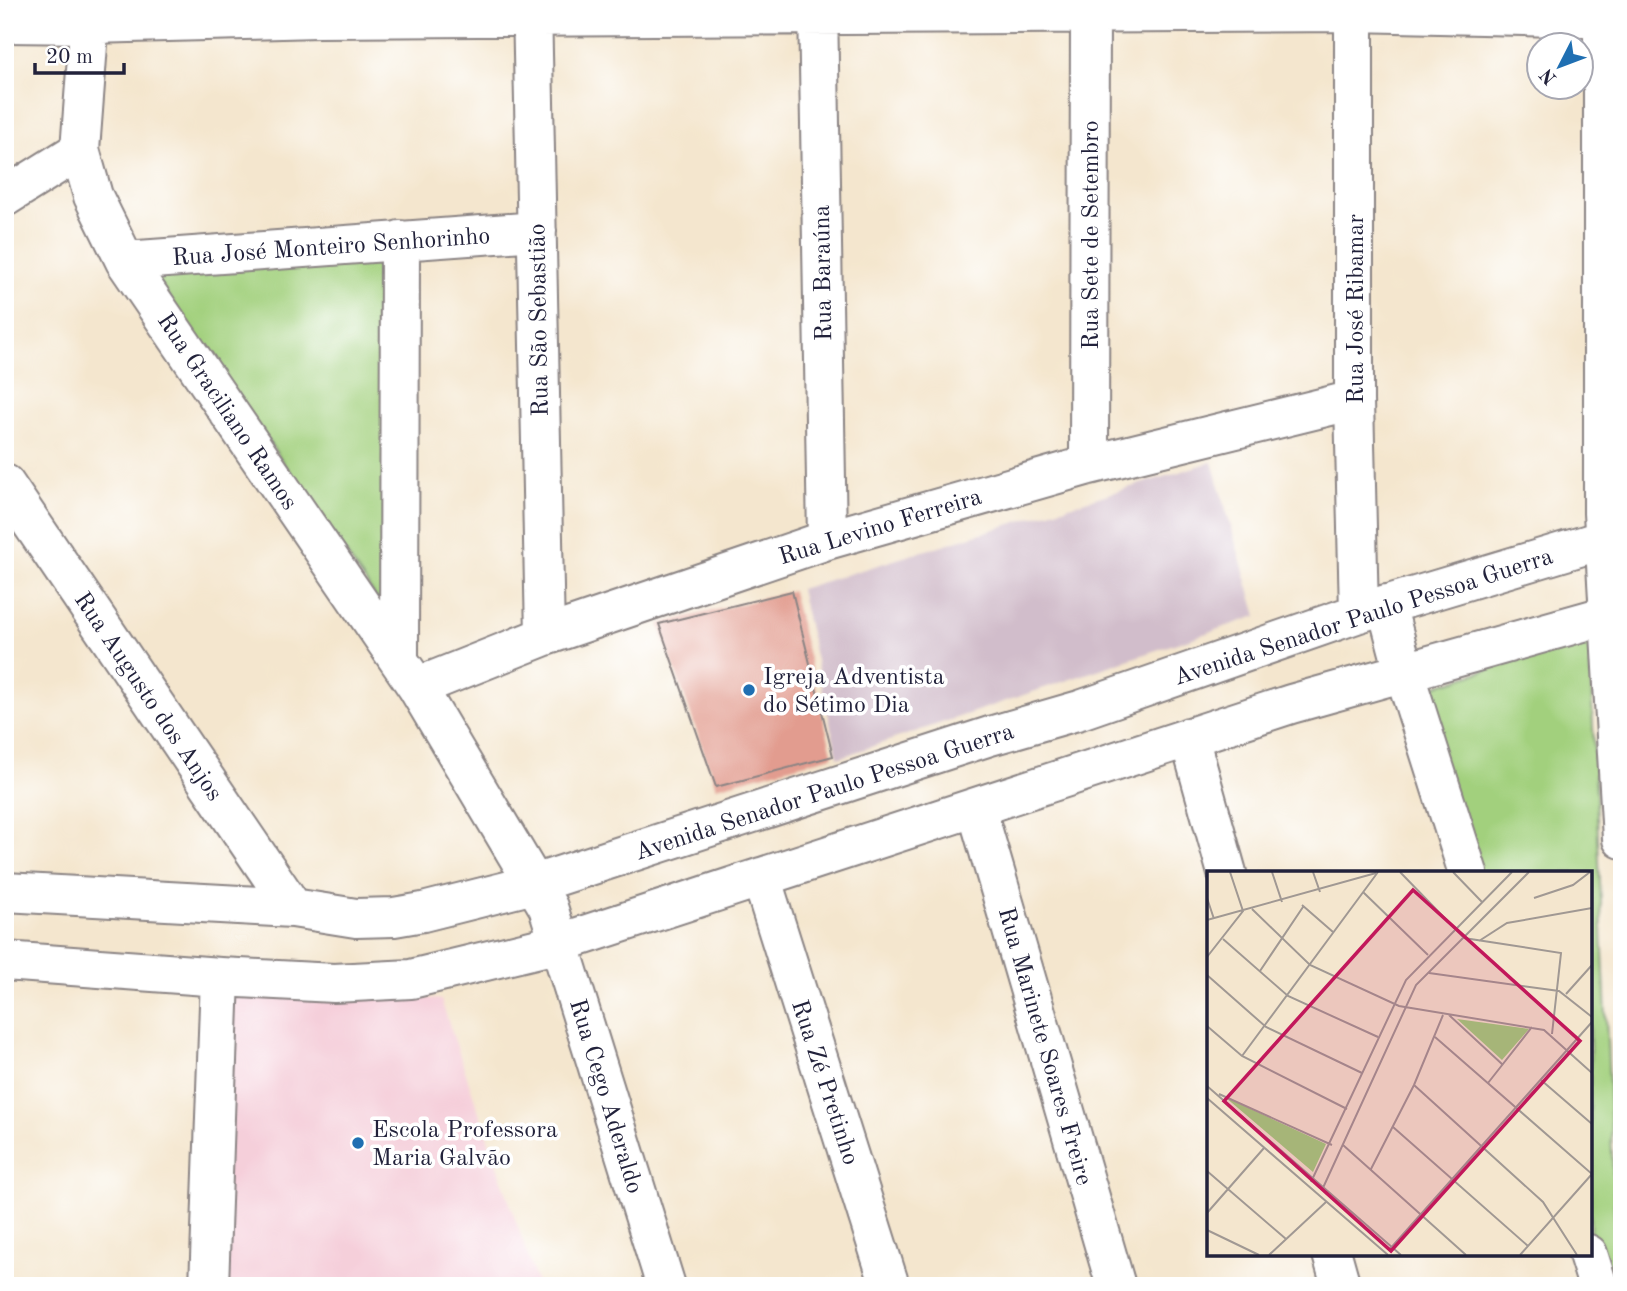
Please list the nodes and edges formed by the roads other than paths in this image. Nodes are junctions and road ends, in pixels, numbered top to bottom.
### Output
1 (1354, 8) edge
2 (1090, 9) edge
3 (532, 11) edge
4 (818, 11) edge
5 (318, 12) edge
6 (1609, 13) edge
7 (91, 14) edge
8 (5, 23) edge
9 (80, 150) junction
10 (5, 197) edge
11 (537, 231) junction
12 (400, 240) junction
13 (125, 261) junction
14 (1354, 400) junction
15 (1089, 465) junction
16 (5, 484) edge
17 (1613, 536) edge
18 (827, 540) junction
19 (1372, 609) junction
20 (1615, 613) edge
21 (545, 636) junction
22 (1404, 672) junction
23 (408, 674) junction
24 (1080, 710) junction
25 (1189, 737) junction
26 (1094, 768) junction
27 (976, 807) junction
28 (1622, 839) edge
29 (1226, 871) edge
30 (1467, 871) edge
31 (761, 877) junction
32 (5, 893) edge
33 (541, 896) junction
34 (293, 908) junction
35 (560, 943) junction
36 (5, 961) edge
37 (220, 977) junction
38 (1333, 1256) edge
39 (1589, 1256) edge
40 (209, 1286) edge
41 (666, 1286) edge
42 (890, 1286) edge
43 (1116, 1286) edge
44 (1341, 1286) edge
45 (1598, 1286) edge

1 - 2 street
1 - 6 street
1 - 14 street, Rua José Ribamar
2 - 4 street
2 - 15 street, Rua Sete de Setembro
3 - 4 street
3 - 5 street
3 - 11 street, Rua São Sebastião
4 - 18 street, Rua Baraúna
5 - 7 street
6 - 17 street
7 - 8 street
7 - 9 street
9 - 10 street
9 - 13 street, Rua Graciliano Ramos
11 - 12 street, Rua José Monteiro Senhorinho
11 - 21 street, Rua São Sebastião
12 - 13 street, Rua José Monteiro Senhorinho
12 - 23 street
13 - 23 street, Rua Graciliano Ramos
14 - 15 street, Rua Levino Ferreira
14 - 19 street, Rua José Ribamar
15 - 18 street, Rua Levino Ferreira
16 - 34 street, Rua Augusto dos Anjos
17 - 19 street, Avenida Senador Paulo Pessoa Guerra
17 - 20 street
18 - 21 street, Rua Levino Ferreira
19 - 22 street, Rua José Ribamar
19 - 24 street, Avenida Senador Paulo Pessoa Guerra
20 - 22 street
20 - 28 street
21 - 23 street, Rua Levino Ferreira
22 - 25 street
22 - 30 street, Rua José Ribamar
23 - 33 street, Rua Graciliano Ramos
24 - 26 street
24 - 33 street, Avenida Senador Paulo Pessoa Guerra
25 - 26 street
25 - 29 street
26 - 27 street
27 - 31 street
27 - 43 street, Rua Marinete Soares Freire
31 - 35 street
31 - 42 street, Rua Zé Pretinho
32 - 34 street, Avenida Senador Paulo Pessoa Guerra
33 - 34 street, Avenida Senador Paulo Pessoa Guerra
33 - 35 street, Rua Cego Aderaldo
35 - 37 street
35 - 41 street, Rua Cego Aderaldo
36 - 37 street
37 - 40 street
38 - 44 street
39 - 45 street

